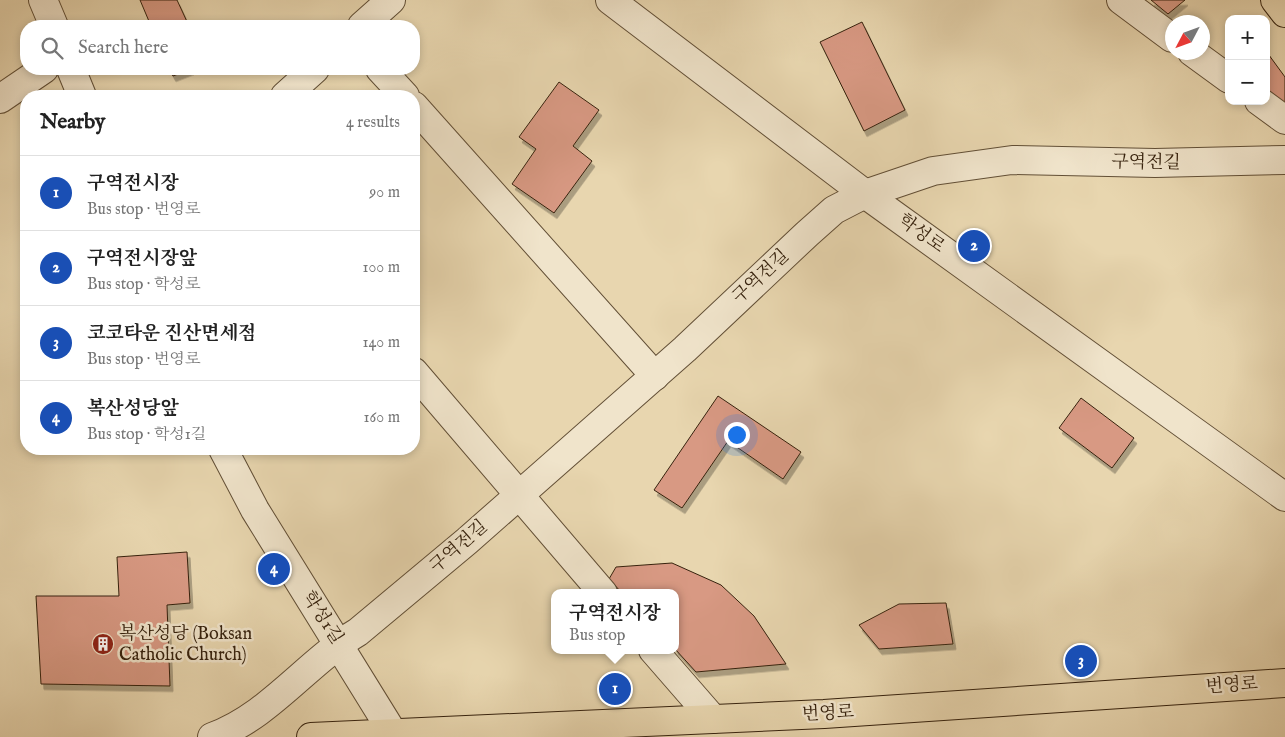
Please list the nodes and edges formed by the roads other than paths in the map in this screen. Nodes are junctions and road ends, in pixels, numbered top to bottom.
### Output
1 (43, 0) edge
2 (391, 0) edge
3 (610, 0) edge
4 (1121, 0) edge
5 (1275, 0) edge
6 (1285, 13) edge
7 (51, 20) edge
8 (369, 20) edge
9 (1165, 33) edge
10 (1203, 60) edge
11 (35, 75) edge
12 (73, 75) edge
13 (308, 75) edge
14 (386, 75) edge
15 (1225, 76) edge
16 (80, 90) edge
17 (292, 90) edge
18 (399, 90) edge
19 (0, 99) edge
20 (1264, 105) edge
21 (420, 113) edge
22 (1285, 120) edge
23 (1285, 160) edge
24 (865, 194) junction
25 (655, 376) junction
26 (420, 379) edge
27 (226, 455) edge
28 (518, 495) junction
29 (1285, 497) edge
30 (600, 589) edge
31 (339, 643) junction
32 (656, 654) edge
33 (1285, 682) edge
34 (713, 719) junction
35 (394, 735) edge
36 (212, 737) edge
37 (311, 737) edge

1 - 7 street
2 - 8 street
3 - 24 street, 학성로
4 - 9 street
5 - 6 main road
10 - 15 street
11 - 19 street
12 - 16 street
13 - 17 street
14 - 18 street
20 - 22 street
21 - 25 street
23 - 24 street, 구역전길
24 - 25 street, 구역전길
24 - 29 street, 학성로
25 - 28 street, 구역전길
26 - 28 street
27 - 31 street, 학성1길
28 - 30 street
28 - 31 street, 구역전길
31 - 35 street, 학성1길
31 - 36 street, 구역전길
32 - 34 street
33 - 34 main road, 번영로
34 - 35 main road, 번영로
35 - 37 main road, 번영로

